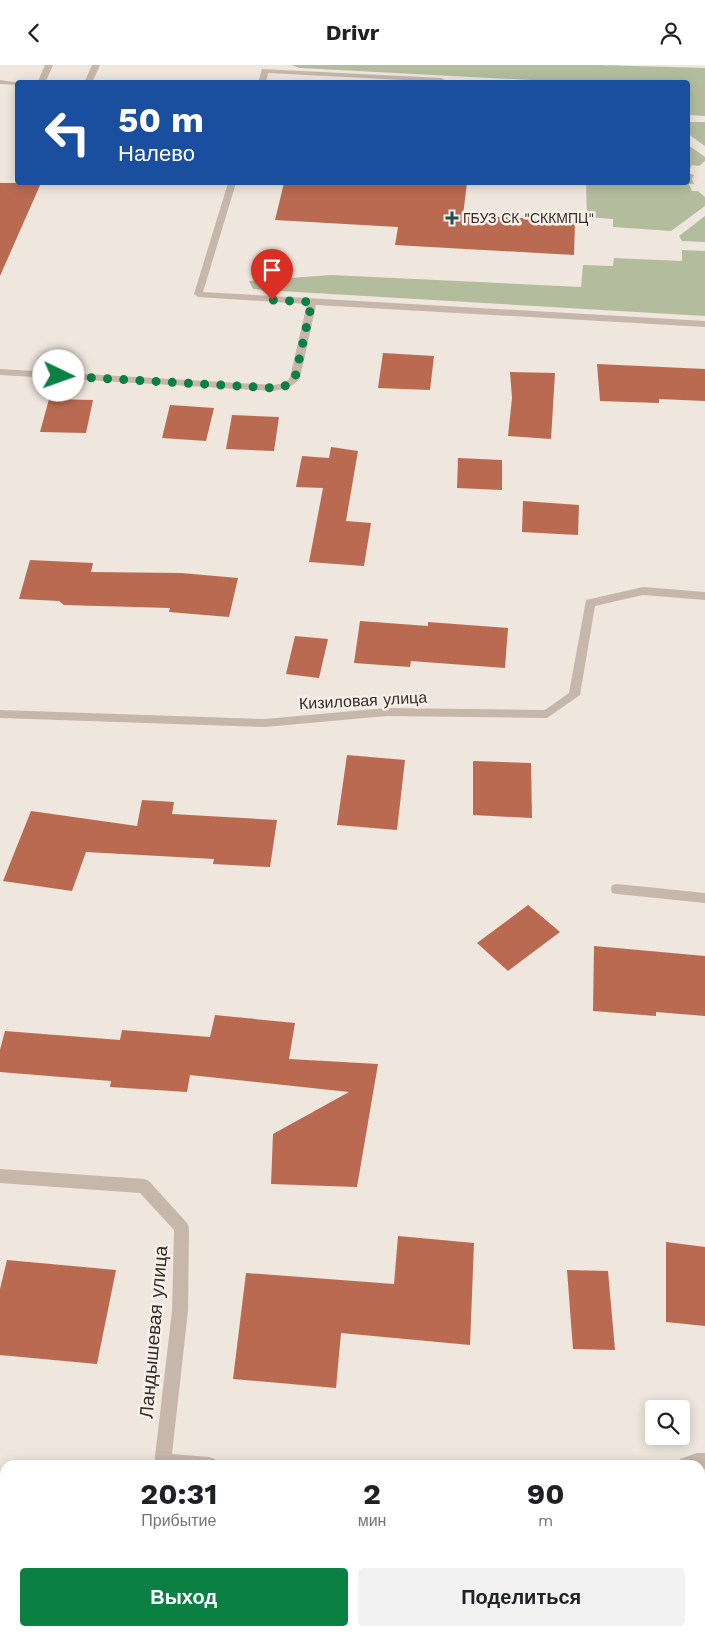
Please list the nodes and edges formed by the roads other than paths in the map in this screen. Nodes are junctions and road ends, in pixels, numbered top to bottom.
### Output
1 (49, 65) edge
2 (96, 65) edge
3 (42, 80) edge
4 (89, 80) edge
5 (263, 80) edge
6 (442, 80) dead end
7 (0, 82) edge
8 (15, 83) edge
9 (231, 185) edge
10 (312, 302) junction
11 (705, 324) edge
12 (0, 372) edge
13 (705, 596) edge
14 (0, 714) edge
15 (617, 889) dead end
16 (705, 898) edge
17 (0, 1176) edge
18 (162, 1460) edge

1 - 3 street
2 - 4 street
5 - 6 street
7 - 8 street
9 - 10 street
10 - 11 street
10 - 12 street
13 - 14 street, Кизиловая улица
15 - 16 street
17 - 18 street, Ландышевая улица

